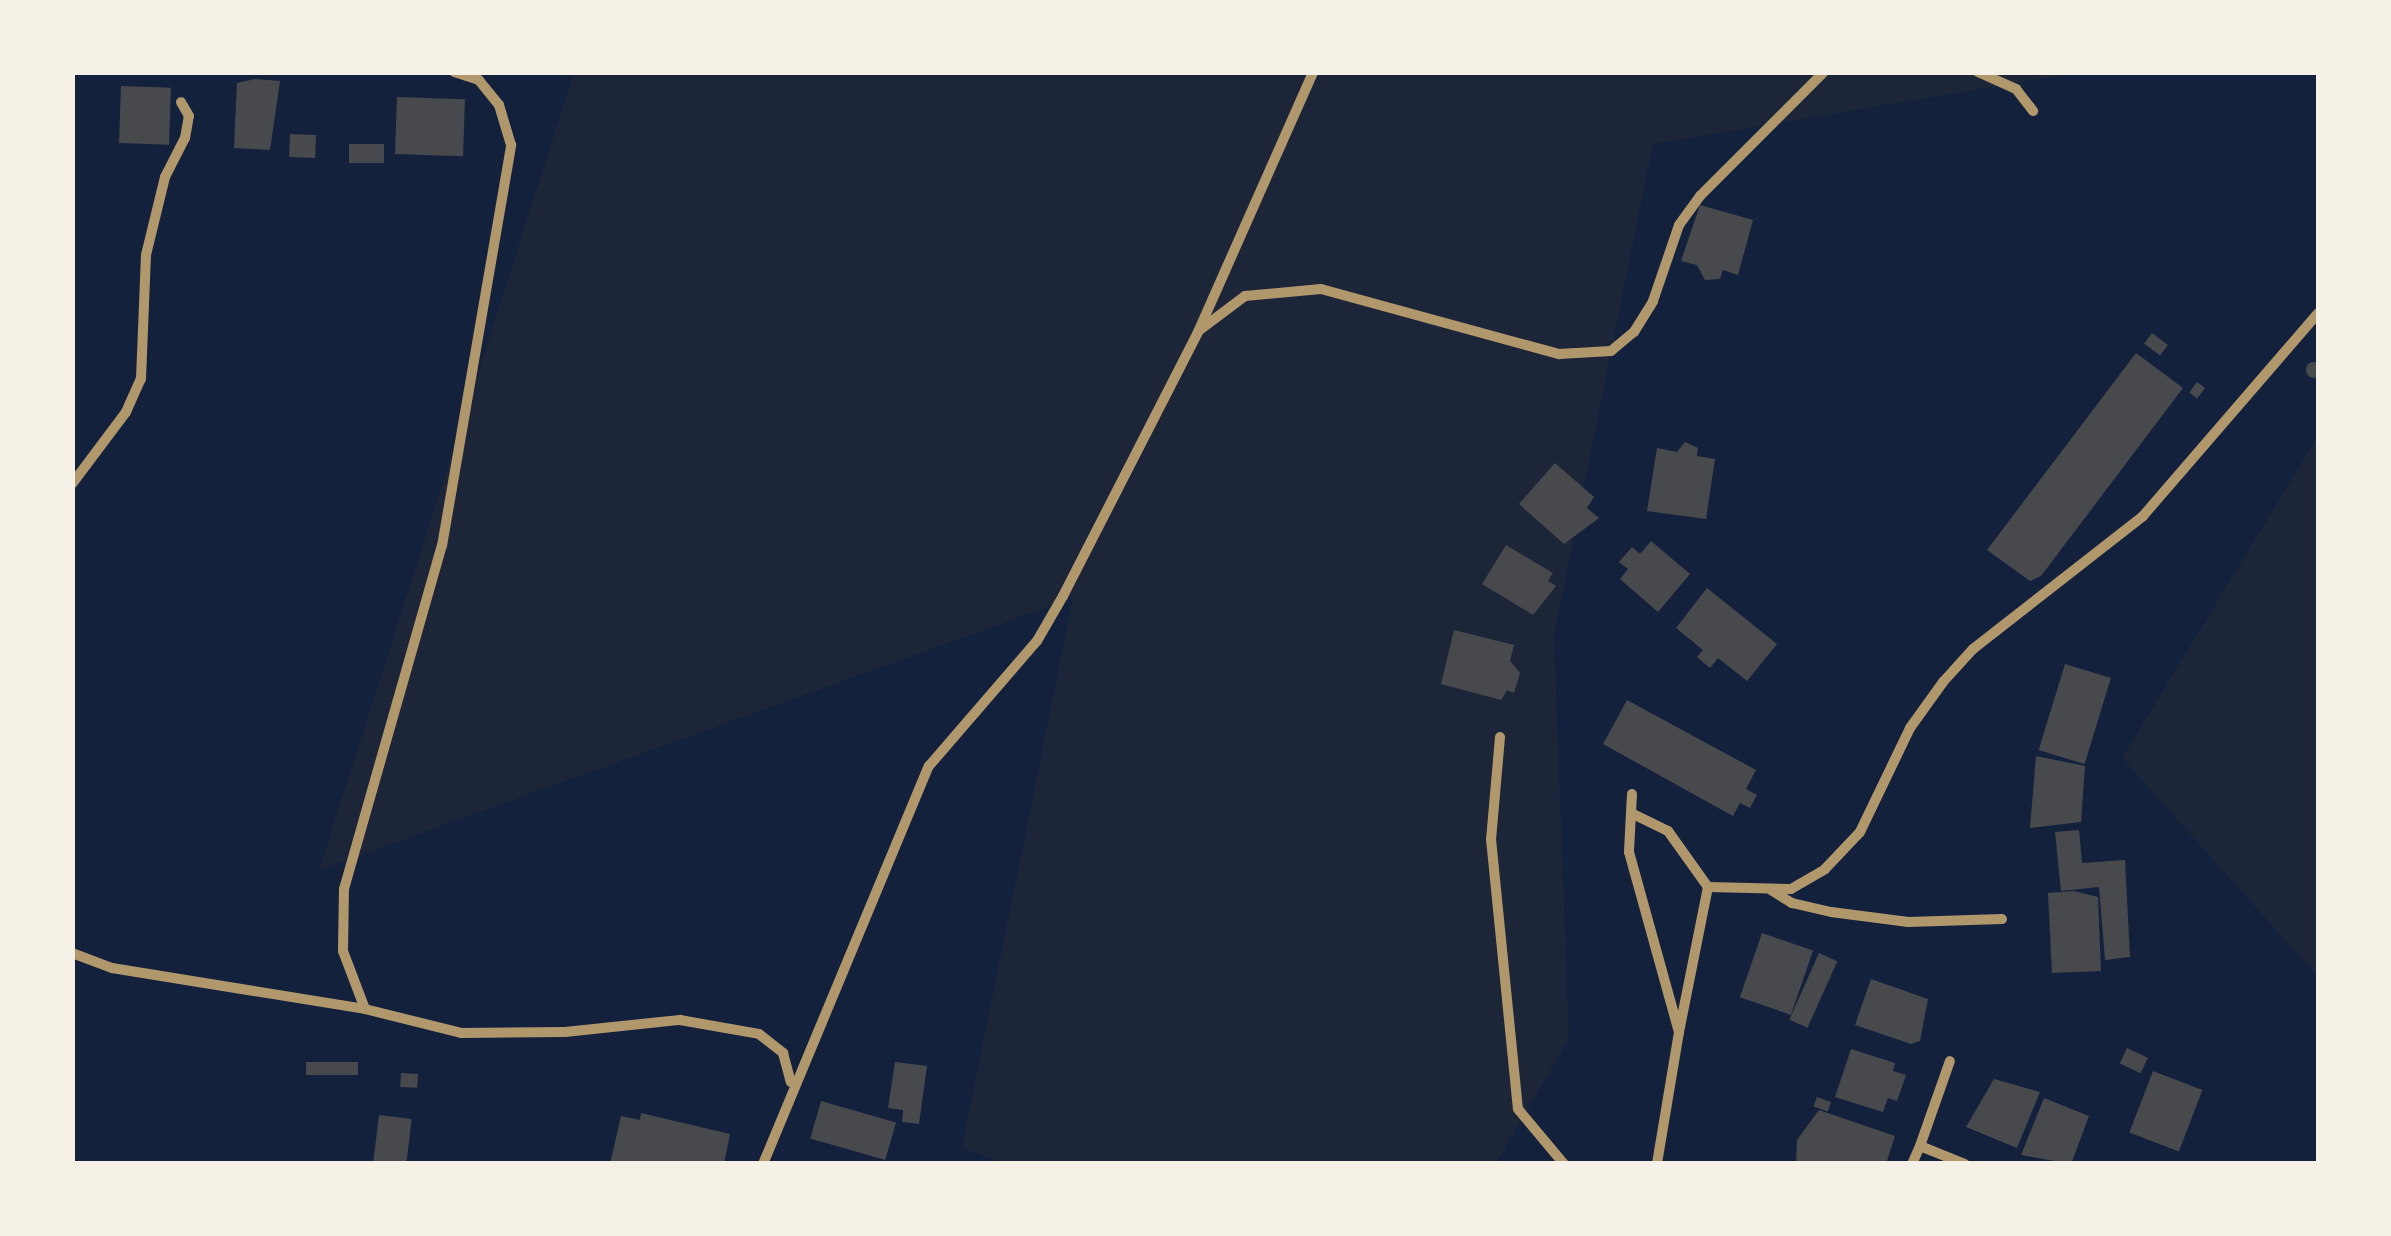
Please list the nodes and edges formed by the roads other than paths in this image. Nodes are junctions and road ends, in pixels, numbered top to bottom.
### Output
1 (454, 72) edge
2 (1313, 72) edge
3 (1824, 72) edge
4 (1978, 72) edge
5 (181, 102) dead end
6 (2032, 111) dead end
7 (2318, 313) edge
8 (1198, 332) junction
9 (72, 484) edge
10 (1500, 738) dead end
11 (1632, 794) dead end
12 (1631, 813) junction
13 (1708, 887) junction
14 (1770, 889) junction
15 (2002, 920) dead end
16 (72, 953) edge
17 (364, 1009) junction
18 (1679, 1032) junction
19 (1950, 1061) dead end
20 (791, 1083) junction
21 (1920, 1146) junction
22 (763, 1164) edge
23 (1564, 1164) edge
24 (1658, 1164) edge
25 (1912, 1164) edge
26 (1965, 1164) edge

1 - 17 street
2 - 8 street
3 - 8 street
4 - 6 street
5 - 9 street
7 - 14 street
8 - 20 street
10 - 23 street
11 - 12 street
12 - 13 street
12 - 18 street
13 - 14 street
13 - 18 street
14 - 15 street
16 - 17 street
17 - 20 street
18 - 24 street
19 - 21 street
20 - 22 street
21 - 25 street
21 - 26 street

